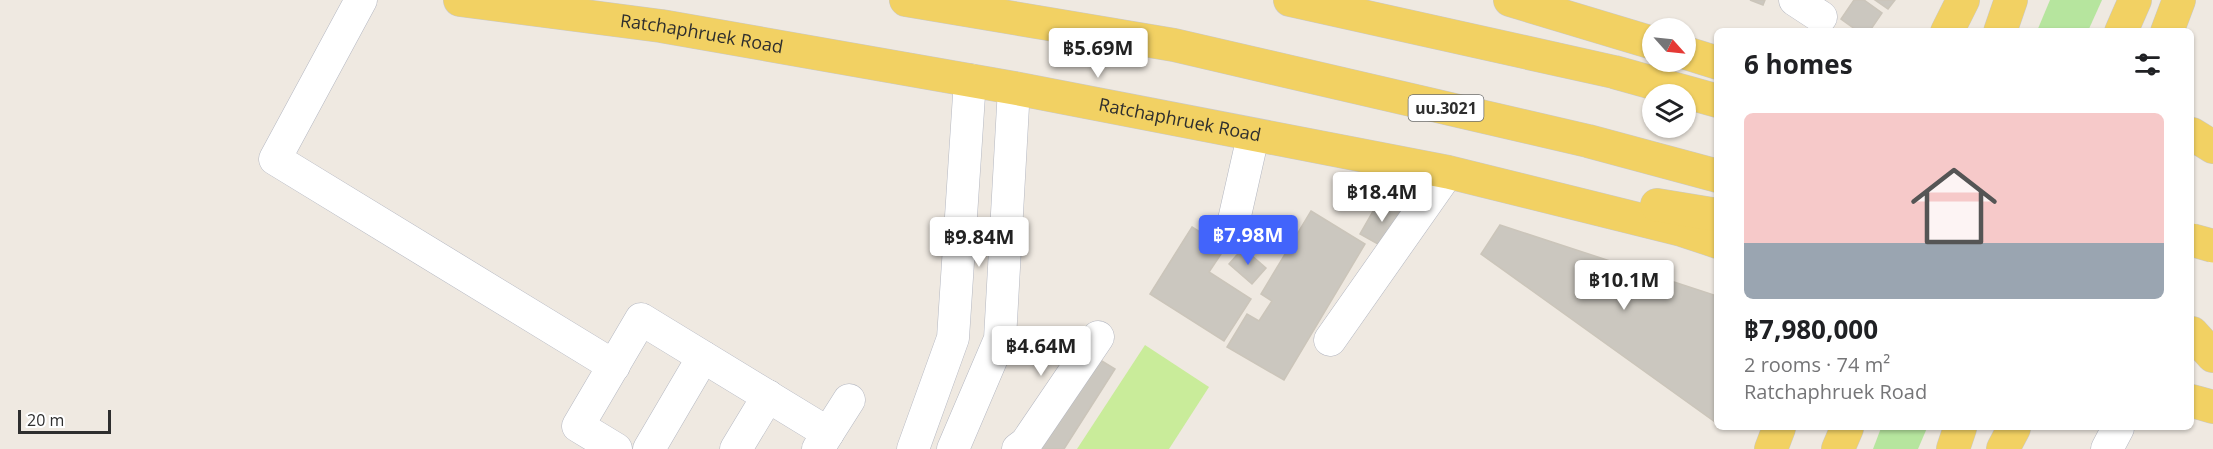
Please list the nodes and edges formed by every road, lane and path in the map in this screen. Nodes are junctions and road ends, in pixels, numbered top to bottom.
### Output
1 (361, 0) edge
2 (460, 0) edge
3 (906, 0) edge
4 (1290, 0) edge
5 (1510, 0) edge
6 (1795, 0) edge
7 (1963, 0) edge
8 (2011, 0) edge
9 (2135, 0) edge
10 (2179, 0) edge
11 (1821, 17) dead end
12 (1949, 28) edge
13 (2001, 28) edge
14 (2123, 28) edge
15 (2169, 28) edge
16 (1642, 29) edge
17 (1642, 40) edge
18 (1696, 40) edge
19 (1714, 44) edge
20 (1696, 56) edge
21 (1714, 62) edge
22 (970, 81) junction
23 (1014, 88) junction
24 (1714, 100) edge
25 (2194, 135) edge
26 (1253, 136) junction
27 (2213, 147) edge
28 (1448, 172) junction
29 (1714, 175) edge
30 (1714, 214) edge
31 (1234, 220) dead end
32 (2213, 238) edge
33 (1714, 241) edge
34 (2194, 241) edge
35 (2213, 246) edge
36 (2194, 255) edge
37 (2194, 318) edge
38 (2213, 324) edge
39 (2194, 335) edge
40 (1098, 337) dead end
41 (1330, 340) dead end
42 (2213, 356) edge
43 (703, 357) junction
44 (614, 366) junction
45 (768, 396) junction
46 (849, 400) dead end
47 (2194, 402) edge
48 (2213, 407) edge
49 (1778, 430) edge
50 (1846, 430) edge
51 (1959, 430) edge
52 (2013, 430) edge
53 (2117, 430) edge
54 (823, 441) edge
55 (616, 449) edge
56 (649, 449) edge
57 (736, 449) edge
58 (913, 449) edge
59 (929, 449) edge
60 (939, 449) edge
61 (953, 449) edge
62 (1018, 449) edge
63 (1771, 449) edge
64 (1838, 449) edge
65 (1953, 449) edge
66 (2003, 449) edge
67 (2107, 449) edge

1 - 44 street
2 - 22 main road, Ratchaphruek Road
3 - 29 main road, นบ.3021
4 - 24 main road
5 - 16 main road
5 - 17 main road
6 - 11 street
7 - 12 main road
8 - 13 main road
9 - 14 main road
10 - 15 main road
18 - 19 main road
20 - 21 main road
22 - 23 main road, Ratchaphruek Road
22 - 58 street
23 - 26 main road, Ratchaphruek Road
23 - 61 street
25 - 27 main road
26 - 28 main road, Ratchaphruek Road
26 - 31 street
28 - 30 main road
28 - 33 main road, Ratchaphruek Road
28 - 41 street
32 - 36 main road
34 - 35 main road, bridge
37 - 38 main road
39 - 42 main road
40 - 62 street
43 - 44 street
43 - 45 street
43 - 56 street
44 - 55 street
45 - 54 street
45 - 57 street
46 - 54 street
47 - 48 main road
49 - 63 main road
50 - 64 main road
51 - 65 main road
52 - 66 main road
53 - 67 street
59 - 60 street

